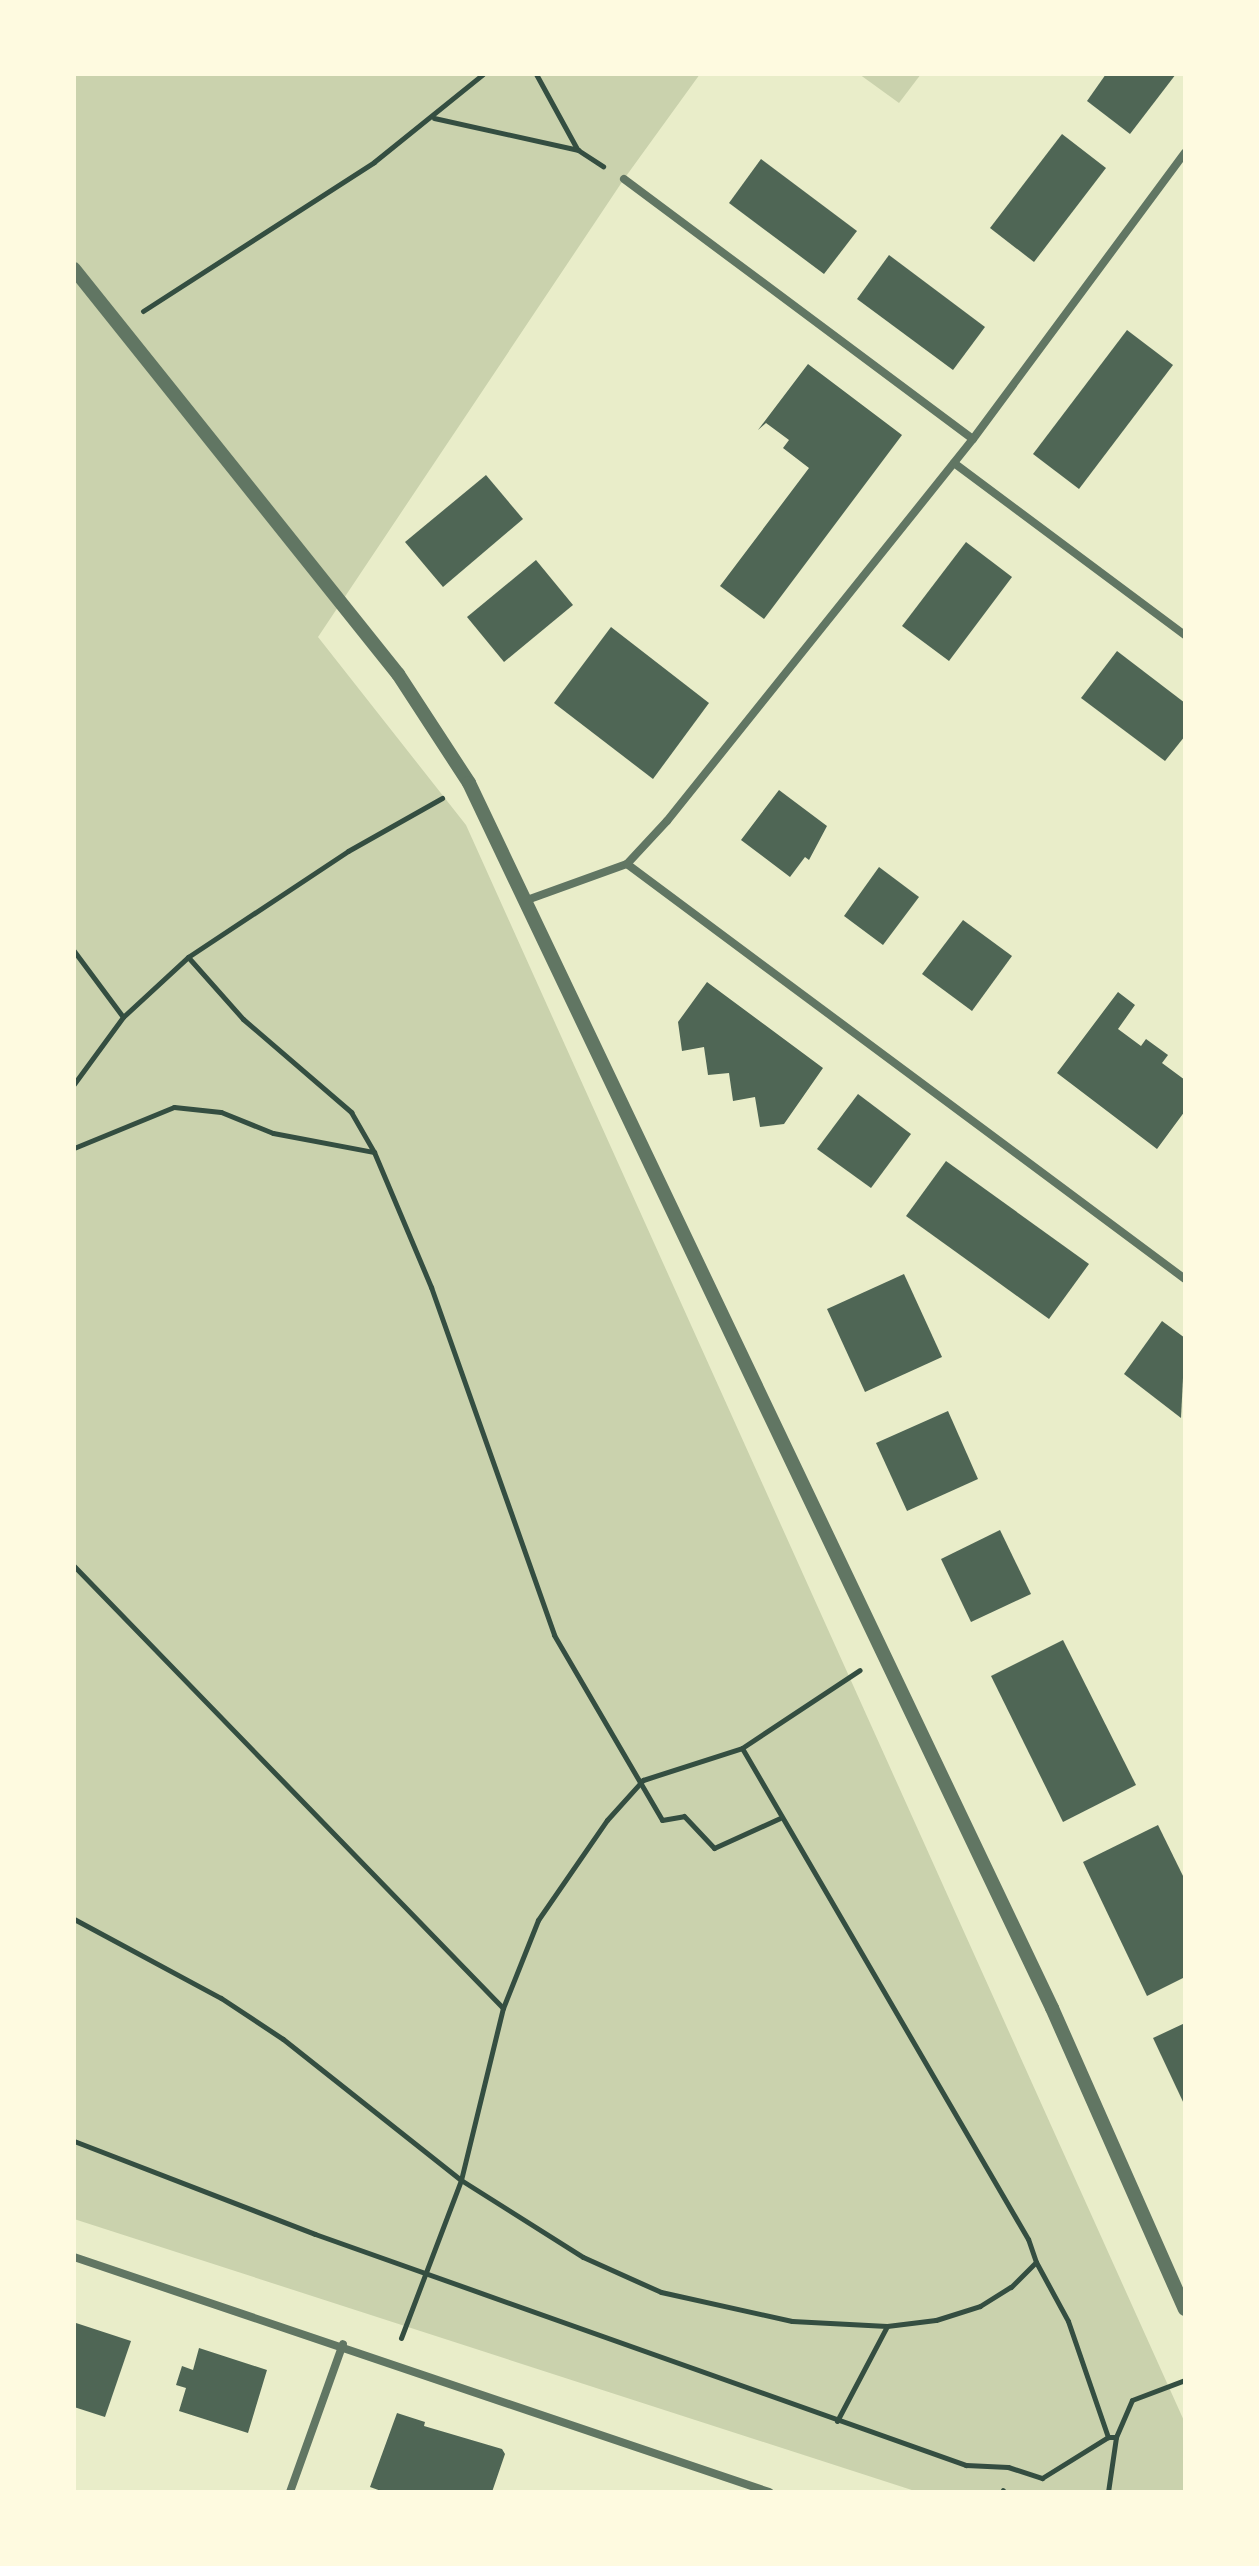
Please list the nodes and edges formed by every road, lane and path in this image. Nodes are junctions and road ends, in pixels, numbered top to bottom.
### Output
1 (483, 74) edge
2 (536, 74) edge
3 (433, 118) junction
4 (578, 150) junction
5 (1185, 153) edge
6 (624, 179) joint
7 (74, 269) edge
8 (119, 326) junction
9 (973, 439) junction
10 (954, 463) junction
11 (1185, 635) edge
12 (469, 783) junction
13 (627, 864) junction
14 (527, 900) junction
15 (74, 951) edge
16 (188, 957) junction
17 (123, 1017) junction
18 (74, 1084) edge
19 (74, 1148) edge
20 (374, 1152) junction
21 (1185, 1279) edge
22 (74, 1566) edge
23 (882, 1658) junction
24 (742, 1748) junction
25 (643, 1780) junction
26 (780, 1818) junction
27 (74, 1919) edge
28 (503, 2008) junction
29 (74, 2141) edge
30 (461, 2180) junction
31 (74, 2257) edge
32 (1036, 2262) junction
33 (428, 2273) junction
34 (1185, 2309) edge
35 (887, 2326) junction
36 (343, 2344) junction
37 (392, 2360) junction
38 (1185, 2380) edge
39 (837, 2421) junction
40 (1108, 2437) junction
41 (1116, 2437) junction
42 (290, 2492) edge
43 (769, 2492) edge
44 (1108, 2492) edge

1 - 3 path
2 - 4 path
3 - 4 path
3 - 8 path
4 - 6 path
5 - 9 street
6 - 9 street
7 - 8 street
8 - 12 street
9 - 10 street
10 - 11 street
10 - 13 street
12 - 14 street
12 - 16 path
13 - 14 street
13 - 21 street
14 - 23 street
15 - 17 path
16 - 17 path
16 - 20 path
17 - 18 path
19 - 20 path
20 - 25 path
22 - 28 path
23 - 24 path
23 - 34 street
24 - 25 path
24 - 26 path
25 - 26 path
25 - 28 path
26 - 32 path
27 - 30 path
28 - 30 path
29 - 33 path
30 - 33 path
30 - 35 path
31 - 36 street
32 - 35 path
32 - 40 path
33 - 37 path
33 - 39 path
35 - 39 path
36 - 37 street
36 - 42 street
37 - 43 street
38 - 41 path
39 - 40 path
40 - 41 path
41 - 44 path

